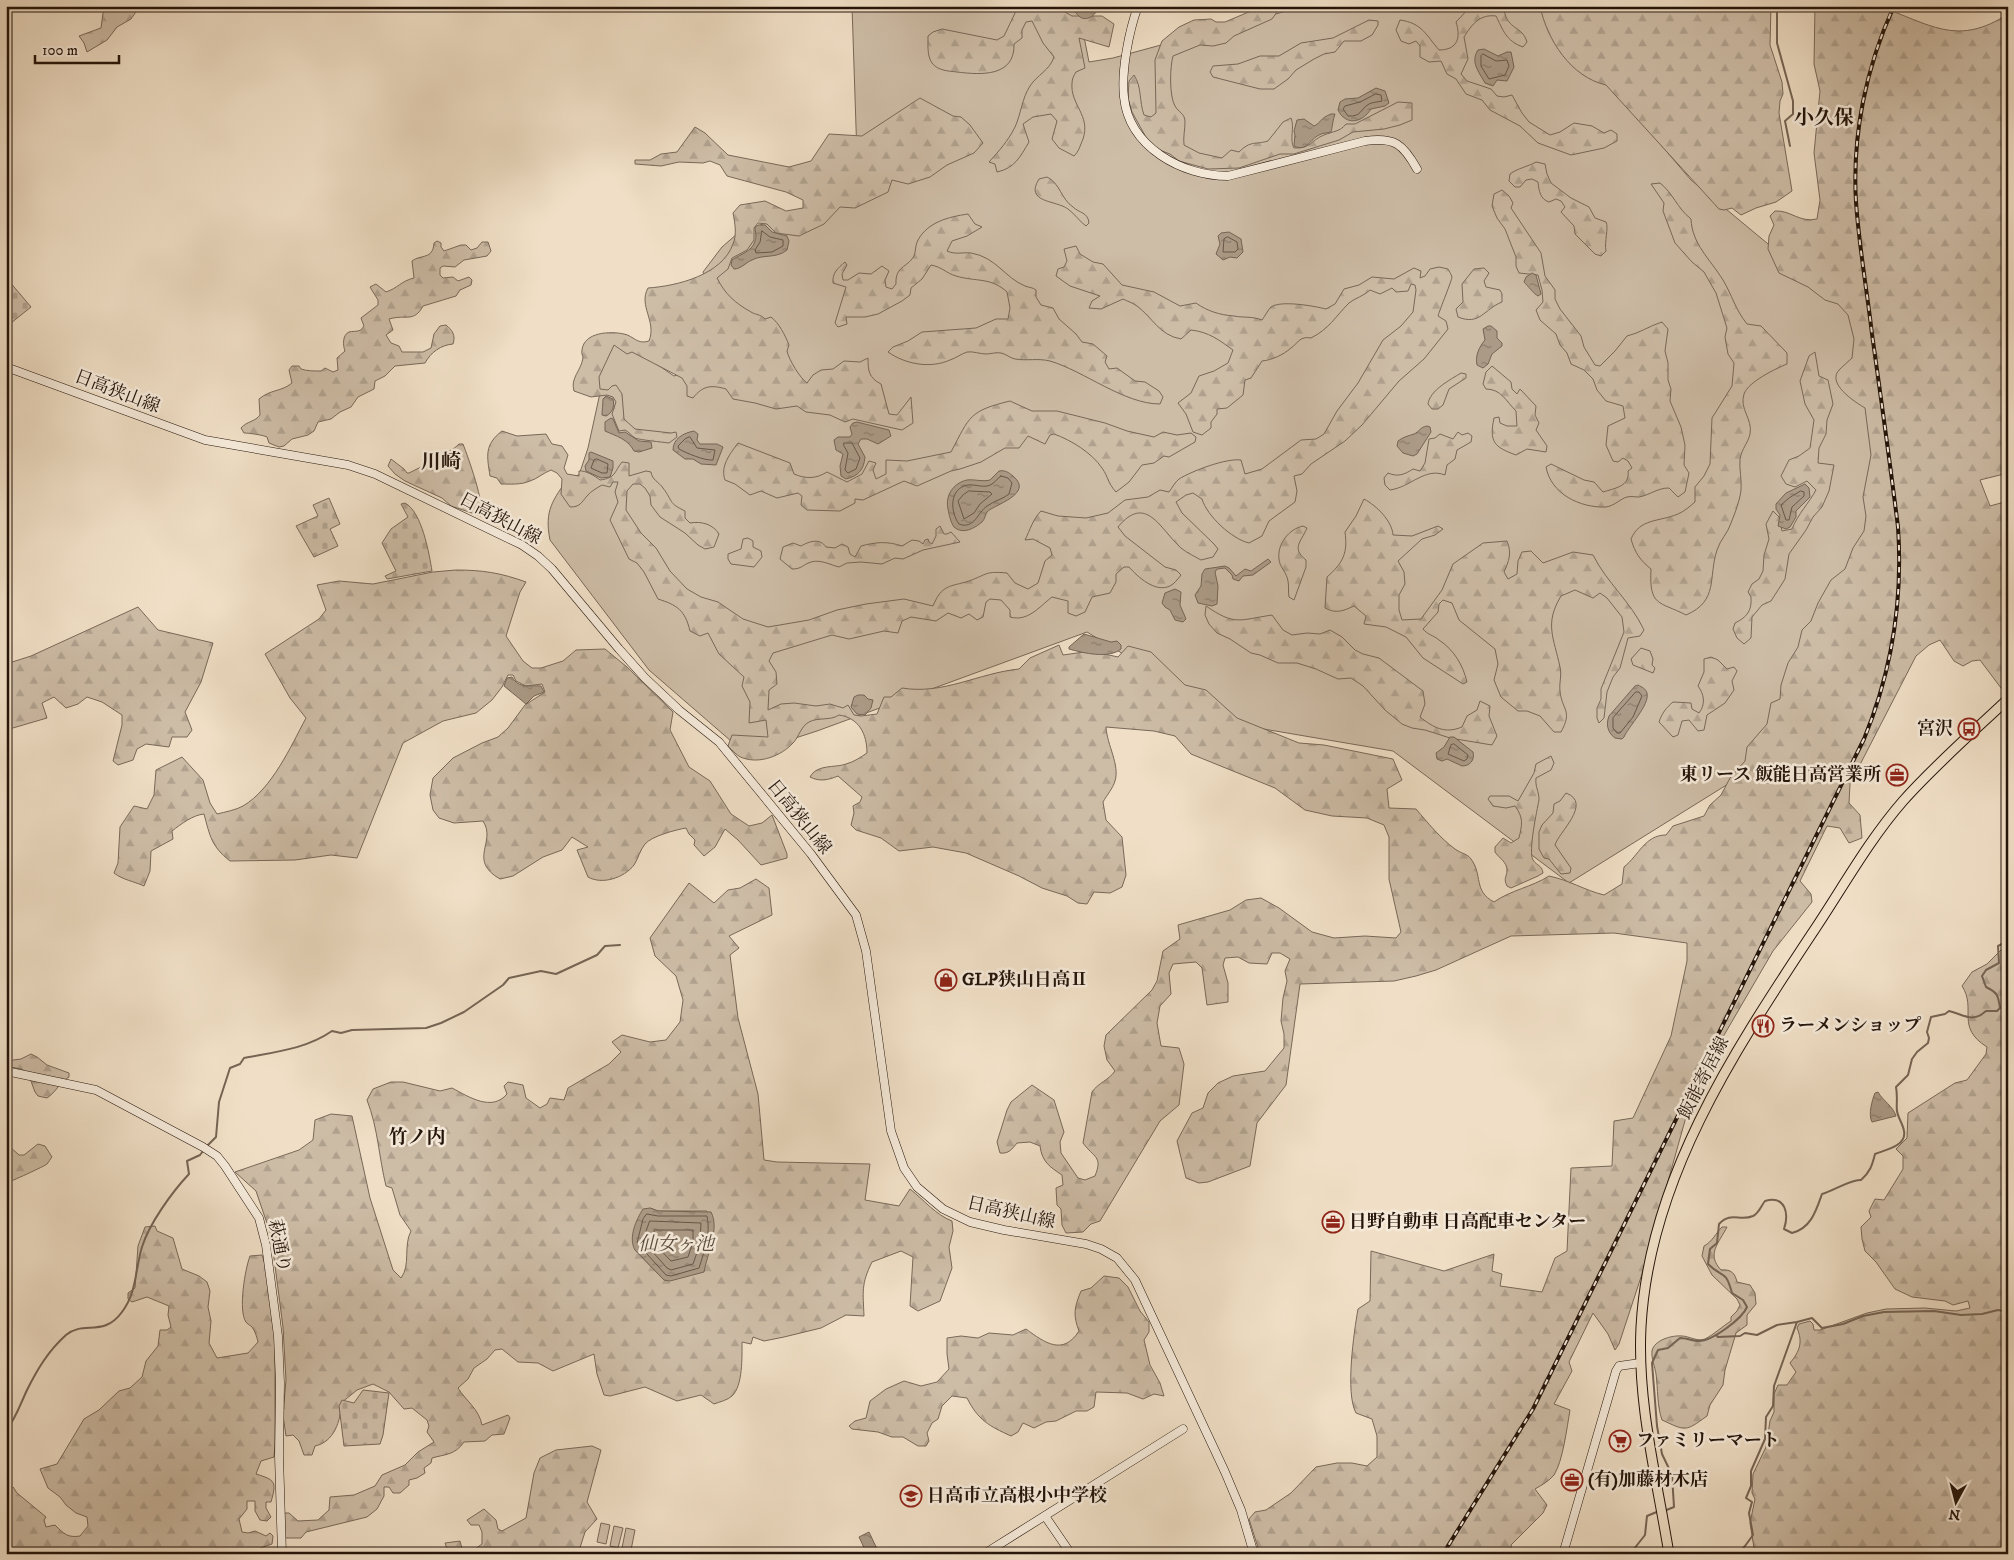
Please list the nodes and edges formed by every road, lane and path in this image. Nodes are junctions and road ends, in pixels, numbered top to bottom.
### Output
1 (1138, 6) edge
2 (1417, 169) dead end
3 (6, 367) edge
4 (2008, 699) edge
5 (6, 1071) edge
6 (1640, 1363) junction
7 (1183, 1429) dead end
8 (1045, 1516) junction
9 (282, 1554) edge
10 (984, 1554) edge
11 (1071, 1554) edge
12 (1254, 1554) edge
13 (1563, 1554) edge
14 (1669, 1554) edge

1 - 2 main road
3 - 12 main road, 日高狭山線
4 - 6 main road, 飯能寄居線
5 - 9 main road, 萩通り
6 - 13 main road
6 - 14 main road, 飯能寄居線
7 - 8 main road
8 - 10 main road
8 - 11 main road

